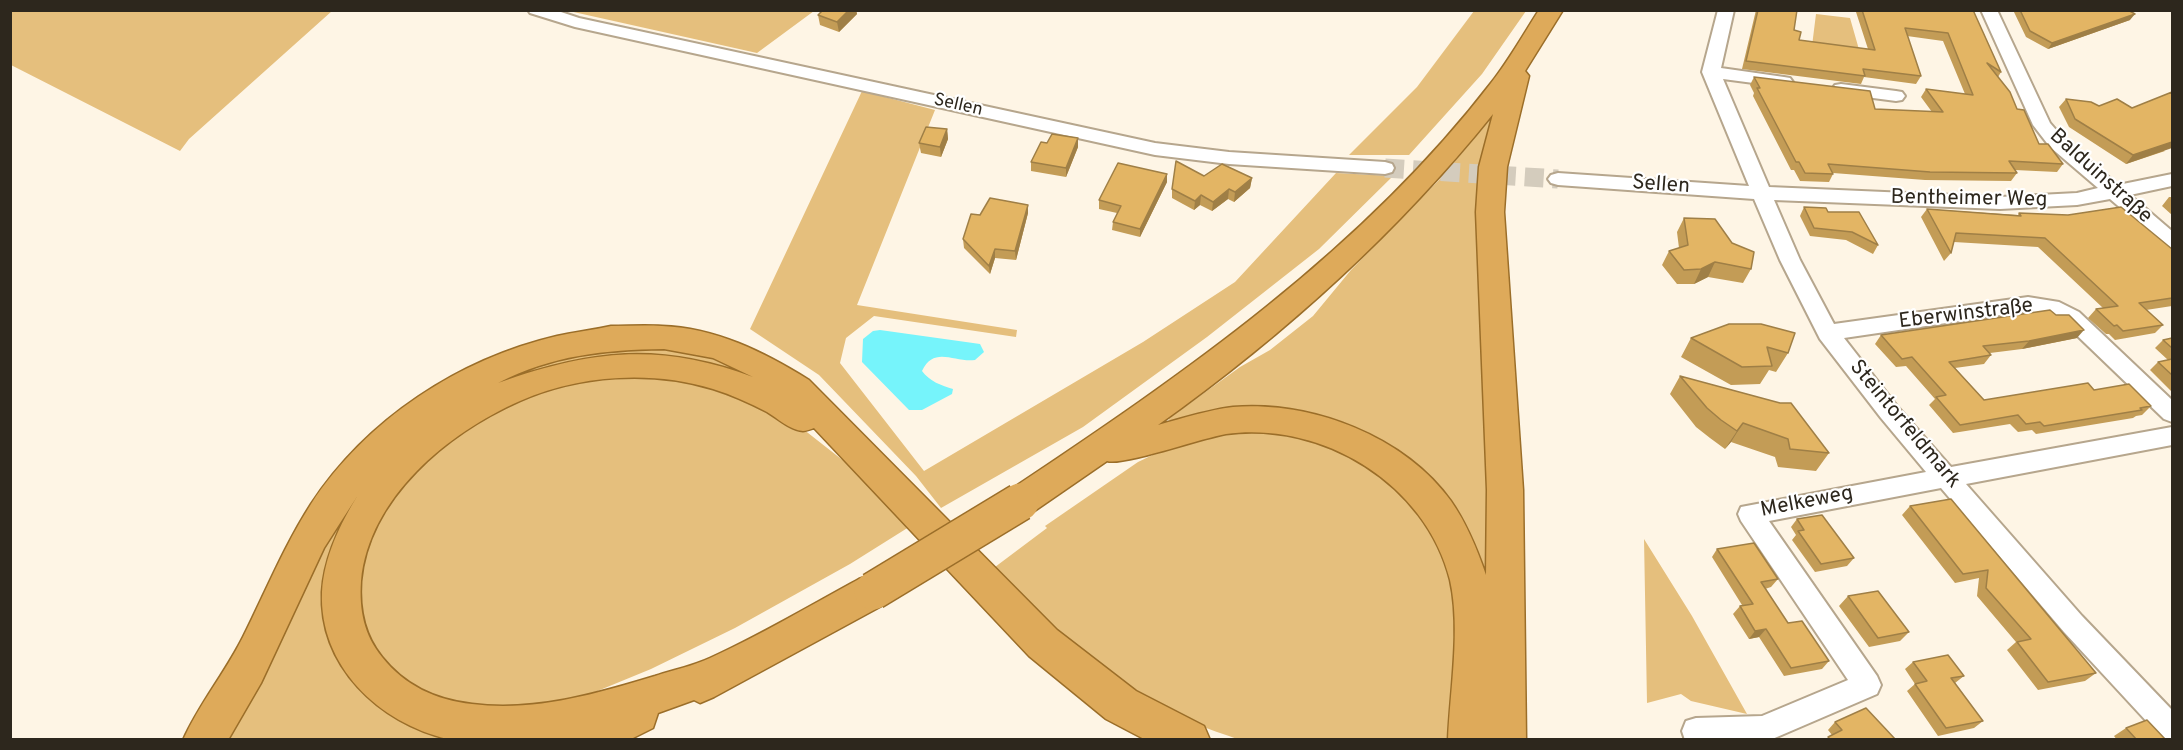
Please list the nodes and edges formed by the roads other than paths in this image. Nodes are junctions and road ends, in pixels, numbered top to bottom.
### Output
1 (536, 10) edge
2 (1551, 10) edge
3 (1726, 10) edge
4 (1989, 10) edge
5 (1522, 57) junction
6 (1712, 72) junction
7 (1803, 84) edge
8 (1827, 87) edge
9 (1896, 96) dead end
10 (1385, 168) tunnel mouth
11 (1558, 179) tunnel mouth
12 (2172, 180) edge
13 (1763, 193) junction
14 (2115, 193) junction
15 (2172, 241) edge
16 (1828, 333) junction
17 (2172, 413) edge
18 (2172, 436) edge
19 (856, 452) junction
20 (1093, 454) junction
21 (1946, 476) junction
22 (721, 673) junction
23 (2172, 729) edge
24 (1696, 731) dead end
25 (204, 740) edge
26 (585, 740) edge
27 (1189, 740) edge
28 (1469, 740) edge
29 (1505, 740) edge

1 - 10 street, Sellen
2 - 5 highway
3 - 6 street
4 - 14 street, Balduinstraße
5 - 20 highway
5 - 29 highway
6 - 7 street
6 - 13 street, Steintorfeldmark
8 - 9 street
11 - 13 street, Sellen
12 - 14 street, Bentheimer Weg
13 - 14 street, Bentheimer Weg
13 - 16 street, Steintorfeldmark
14 - 15 street, Balduinstraße
16 - 17 street, Eberwinstraße
16 - 21 street, Steintorfeldmark
18 - 21 street, Melkeweg
19 - 22 highway
19 - 25 highway
19 - 27 highway
20 - 22 highway, bridge
20 - 28 highway
21 - 23 street, Steintorfeldmark
21 - 24 street, Melkeweg
22 - 26 highway

